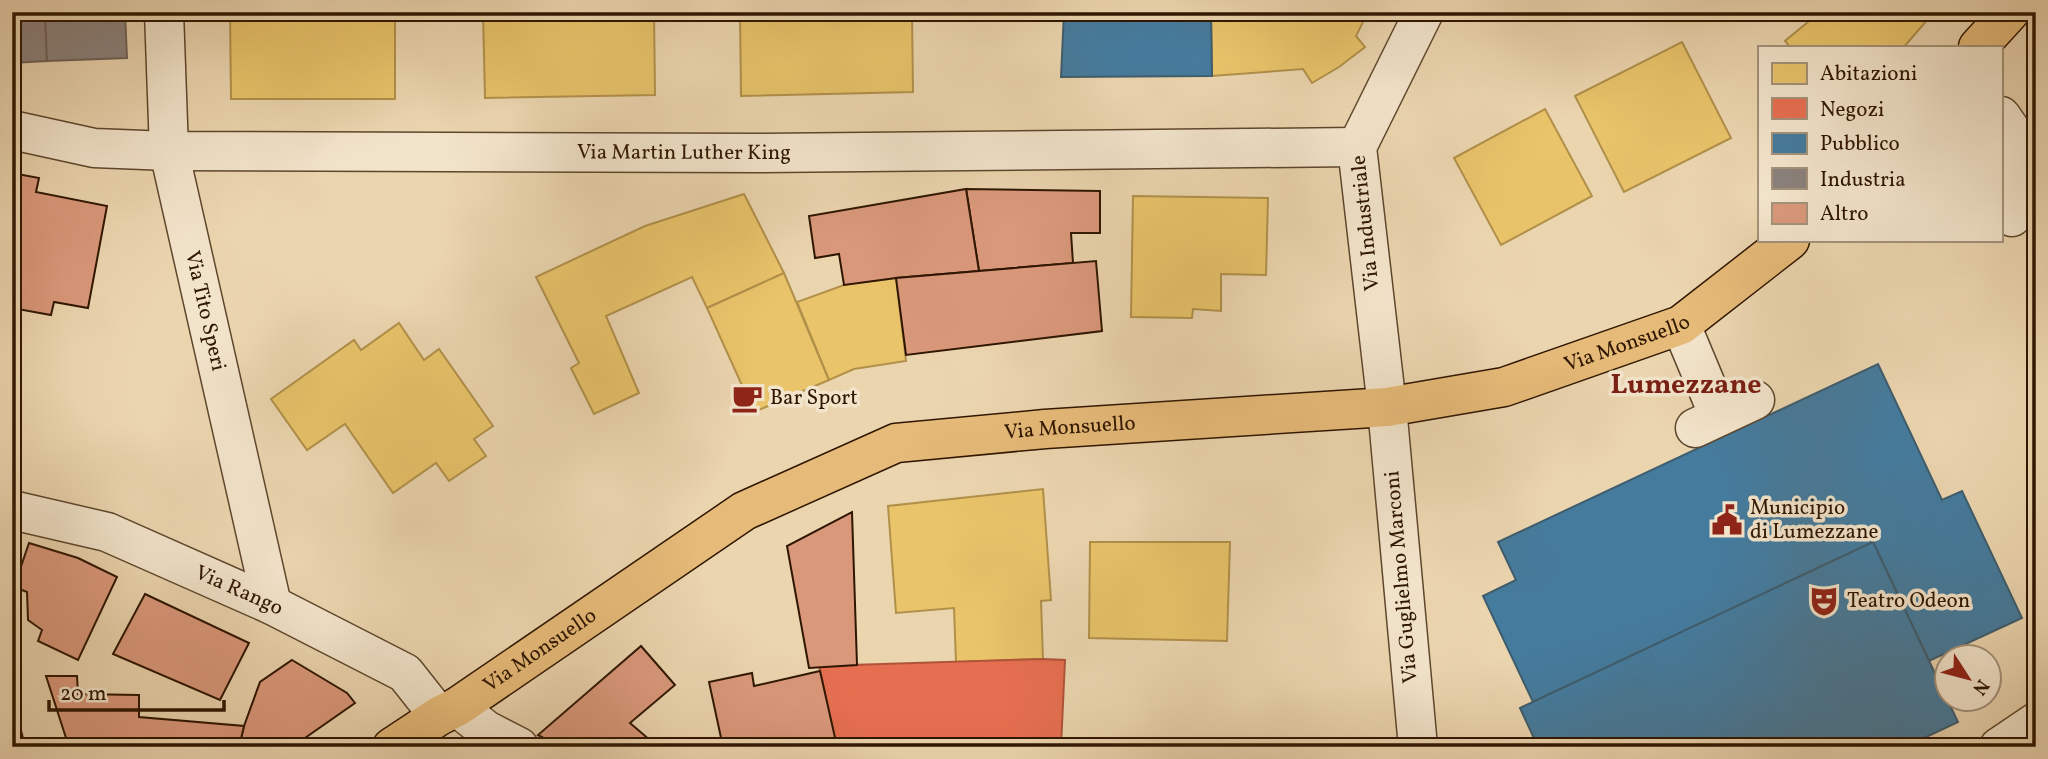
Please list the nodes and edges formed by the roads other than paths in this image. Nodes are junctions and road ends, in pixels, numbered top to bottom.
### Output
1 (164, 12) edge
2 (1424, 12) edge
3 (2010, 12) edge
4 (1979, 46) edge
5 (2002, 117) edge
6 (12, 130) edge
7 (1357, 147) junction
8 (169, 150) junction
9 (2012, 218) dead end
10 (1787, 242) edge
11 (1681, 325) junction
12 (1755, 400) dead end
13 (1387, 407) junction
14 (12, 510) edge
15 (272, 604) junction
16 (448, 711) junction
17 (2036, 722) edge
18 (392, 747) edge
19 (519, 747) edge
20 (1418, 747) edge
21 (1999, 747) edge

1 - 8 street, Via Tito Speri
2 - 7 street, Via Industriale
3 - 4 main road
5 - 9 street
6 - 8 street, Via Martin Luther King
7 - 8 street, Via Martin Luther King
7 - 13 street, Via Industriale
8 - 15 street, Via Tito Speri
10 - 11 main road, Via Monsuello
11 - 12 street
11 - 13 main road, Via Monsuello
13 - 16 main road, Via Monsuello
13 - 20 street, Via Guglielmo Marconi
14 - 15 street, Via Rango
15 - 16 street, Via Rango
16 - 18 main road, Via Monsuello
16 - 19 street, Via Rango
17 - 21 street

